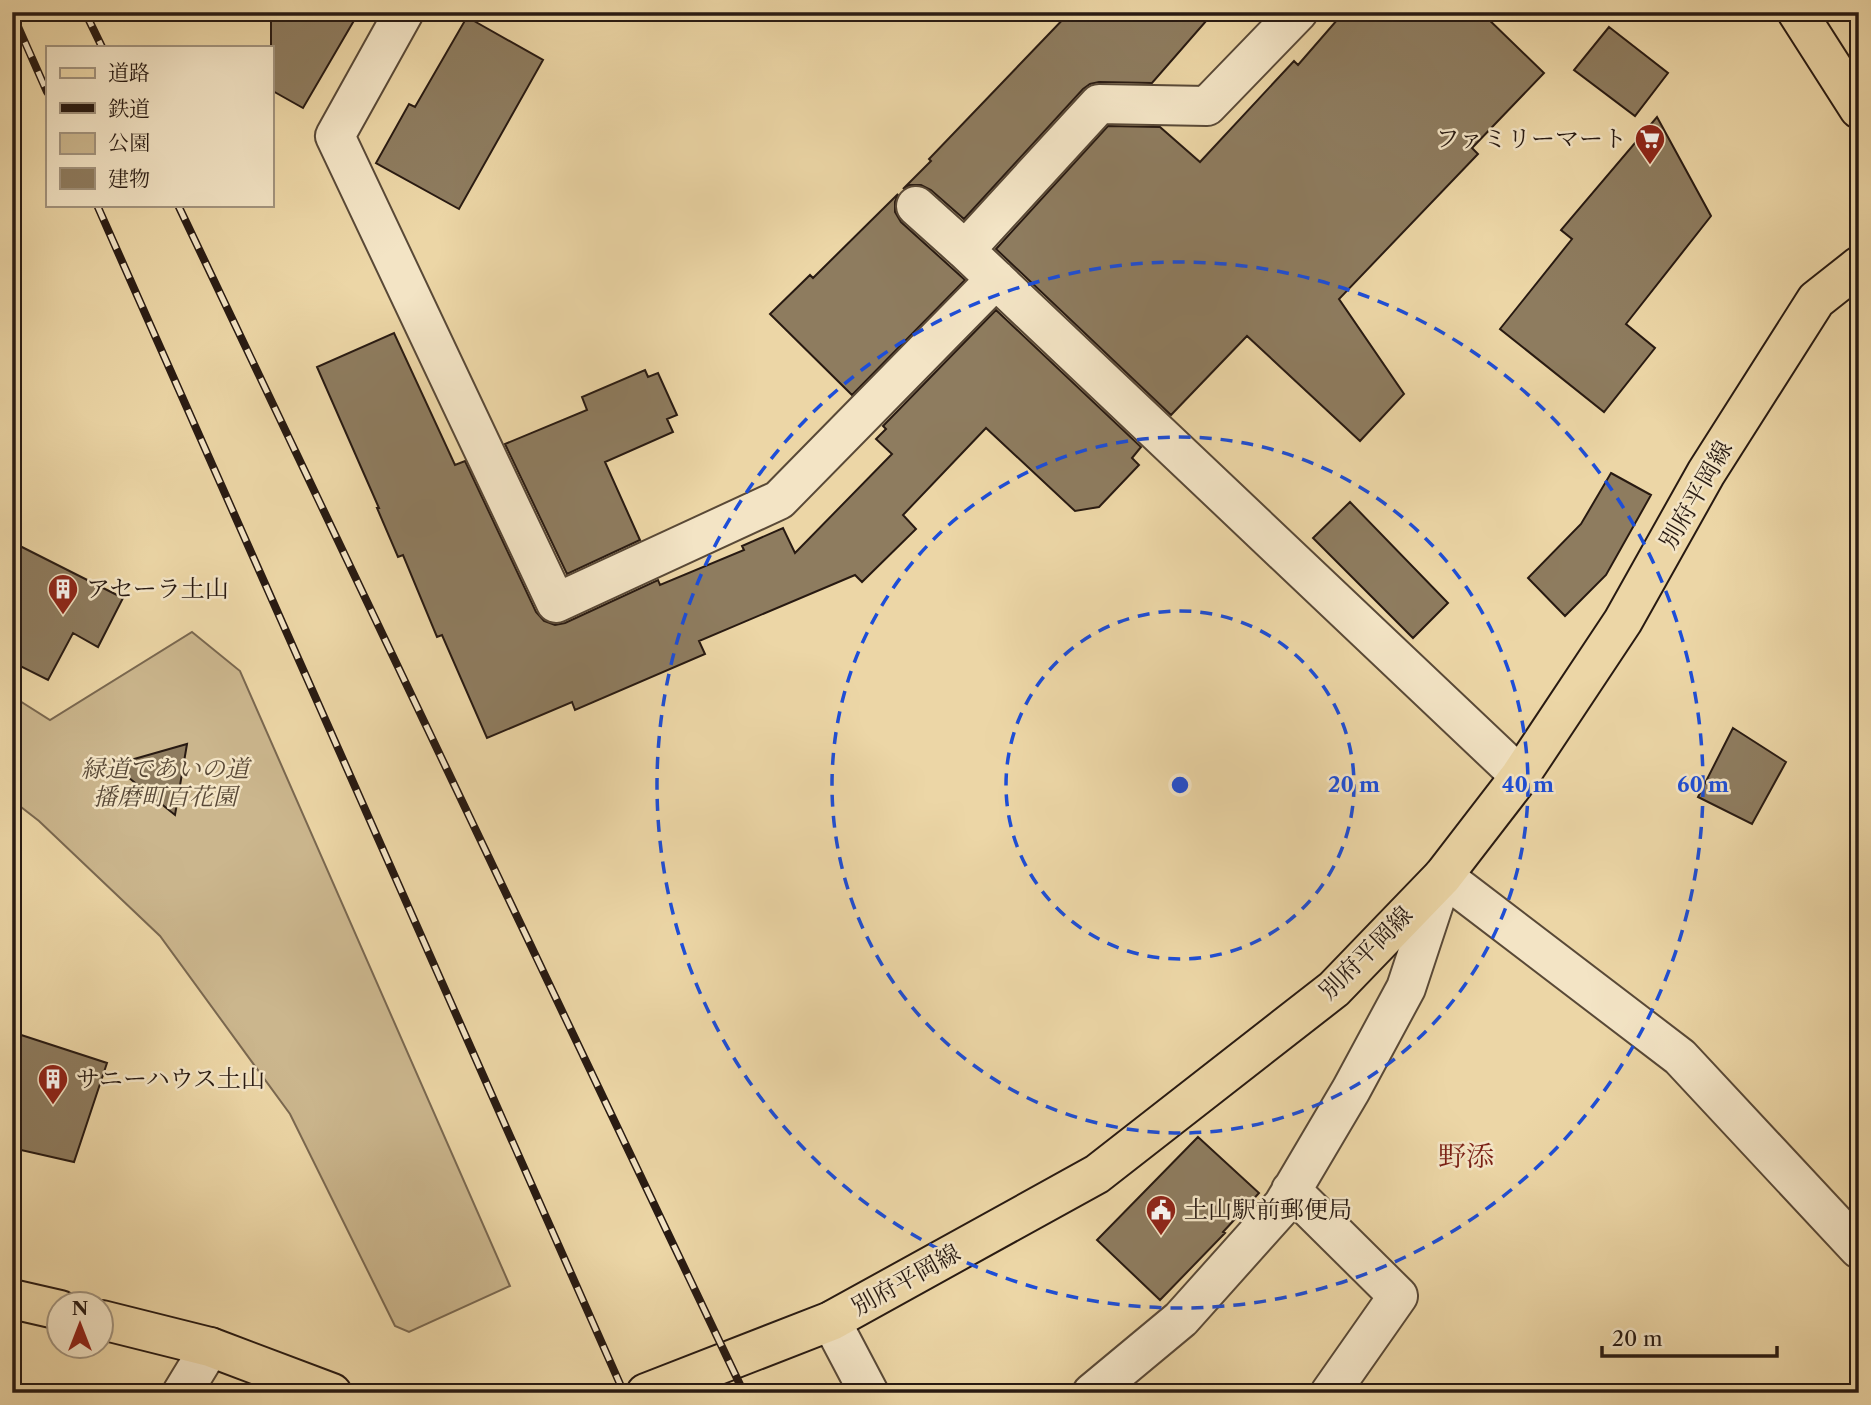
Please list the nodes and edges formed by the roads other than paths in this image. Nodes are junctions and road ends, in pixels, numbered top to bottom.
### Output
1 (404, 12) edge
2 (1298, 12) edge
3 (1797, 12) edge
4 (1859, 109) edge
5 (916, 206) dead end
6 (965, 250) junction
7 (1859, 266) edge
8 (996, 279) junction
9 (1520, 776) junction
10 (1443, 876) junction
11 (1291, 1189) junction
12 (1859, 1249) edge
13 (12, 1299) edge
14 (46, 1307) edge
15 (831, 1321) junction
16 (116, 1324) edge
17 (210, 1347) junction
18 (182, 1393) edge
19 (332, 1393) edge
20 (646, 1393) edge
21 (869, 1393) edge
22 (1092, 1393) edge
23 (1330, 1393) edge

1 - 8 street
2 - 6 street
3 - 4 main road
5 - 6 street
6 - 8 street
7 - 9 main road, 別府平岡線
8 - 9 street
9 - 10 main road, 別府平岡線
10 - 11 street
10 - 12 street
10 - 15 main road, 別府平岡線
11 - 22 street
11 - 23 street
13 - 14 main road
15 - 20 main road, 別府平岡線
15 - 21 street
16 - 17 main road
17 - 18 street
17 - 19 main road

